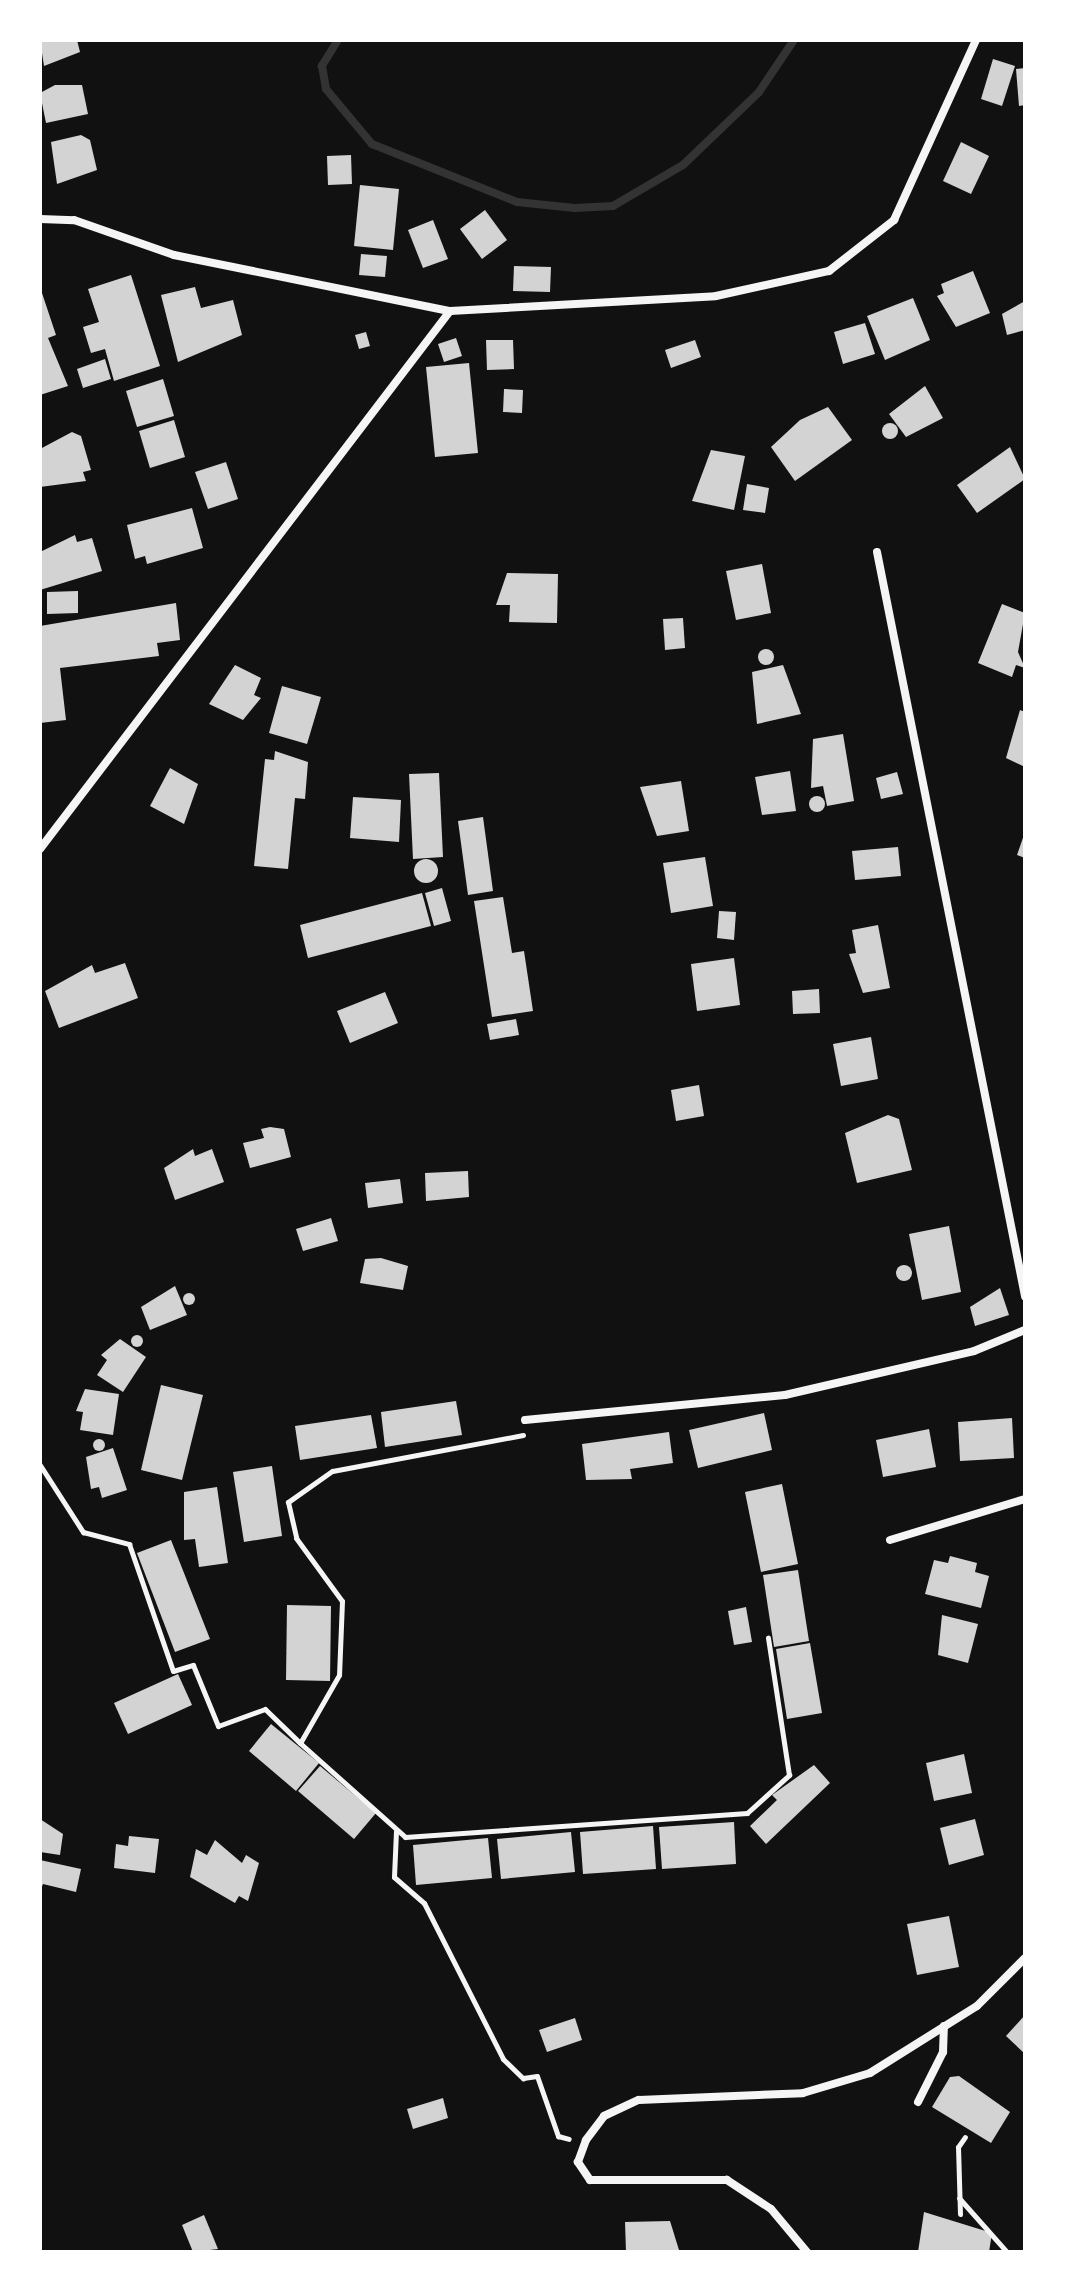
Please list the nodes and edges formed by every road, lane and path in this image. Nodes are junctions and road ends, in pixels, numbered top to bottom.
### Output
1 (976, 40) edge
2 (40, 219) edge
3 (450, 311) junction
4 (877, 552) dead end
5 (40, 849) edge
6 (1025, 1296) edge
7 (1025, 1330) edge
8 (550, 1417) junction
9 (525, 1420) dead end
10 (40, 1465) edge
11 (1025, 1499) edge
12 (890, 1540) dead end
13 (768, 1638) dead end
14 (300, 1743) junction
15 (397, 1830) junction
16 (1025, 1958) edge
17 (944, 2026) junction
18 (918, 2102) dead end
19 (965, 2137) dead end
20 (586, 2140) junction
21 (959, 2198) junction
22 (960, 2214) dead end
23 (807, 2252) edge
24 (1007, 2252) edge

1 - 3 street
2 - 3 street
3 - 5 street
4 - 6 street
7 - 8 street
8 - 9 street
8 - 14 path
10 - 14 path
11 - 12 street
13 - 15 path
14 - 15 path
15 - 20 path
16 - 17 street
17 - 18 street
17 - 20 street
19 - 21 path
20 - 23 street
21 - 22 path
21 - 24 path

